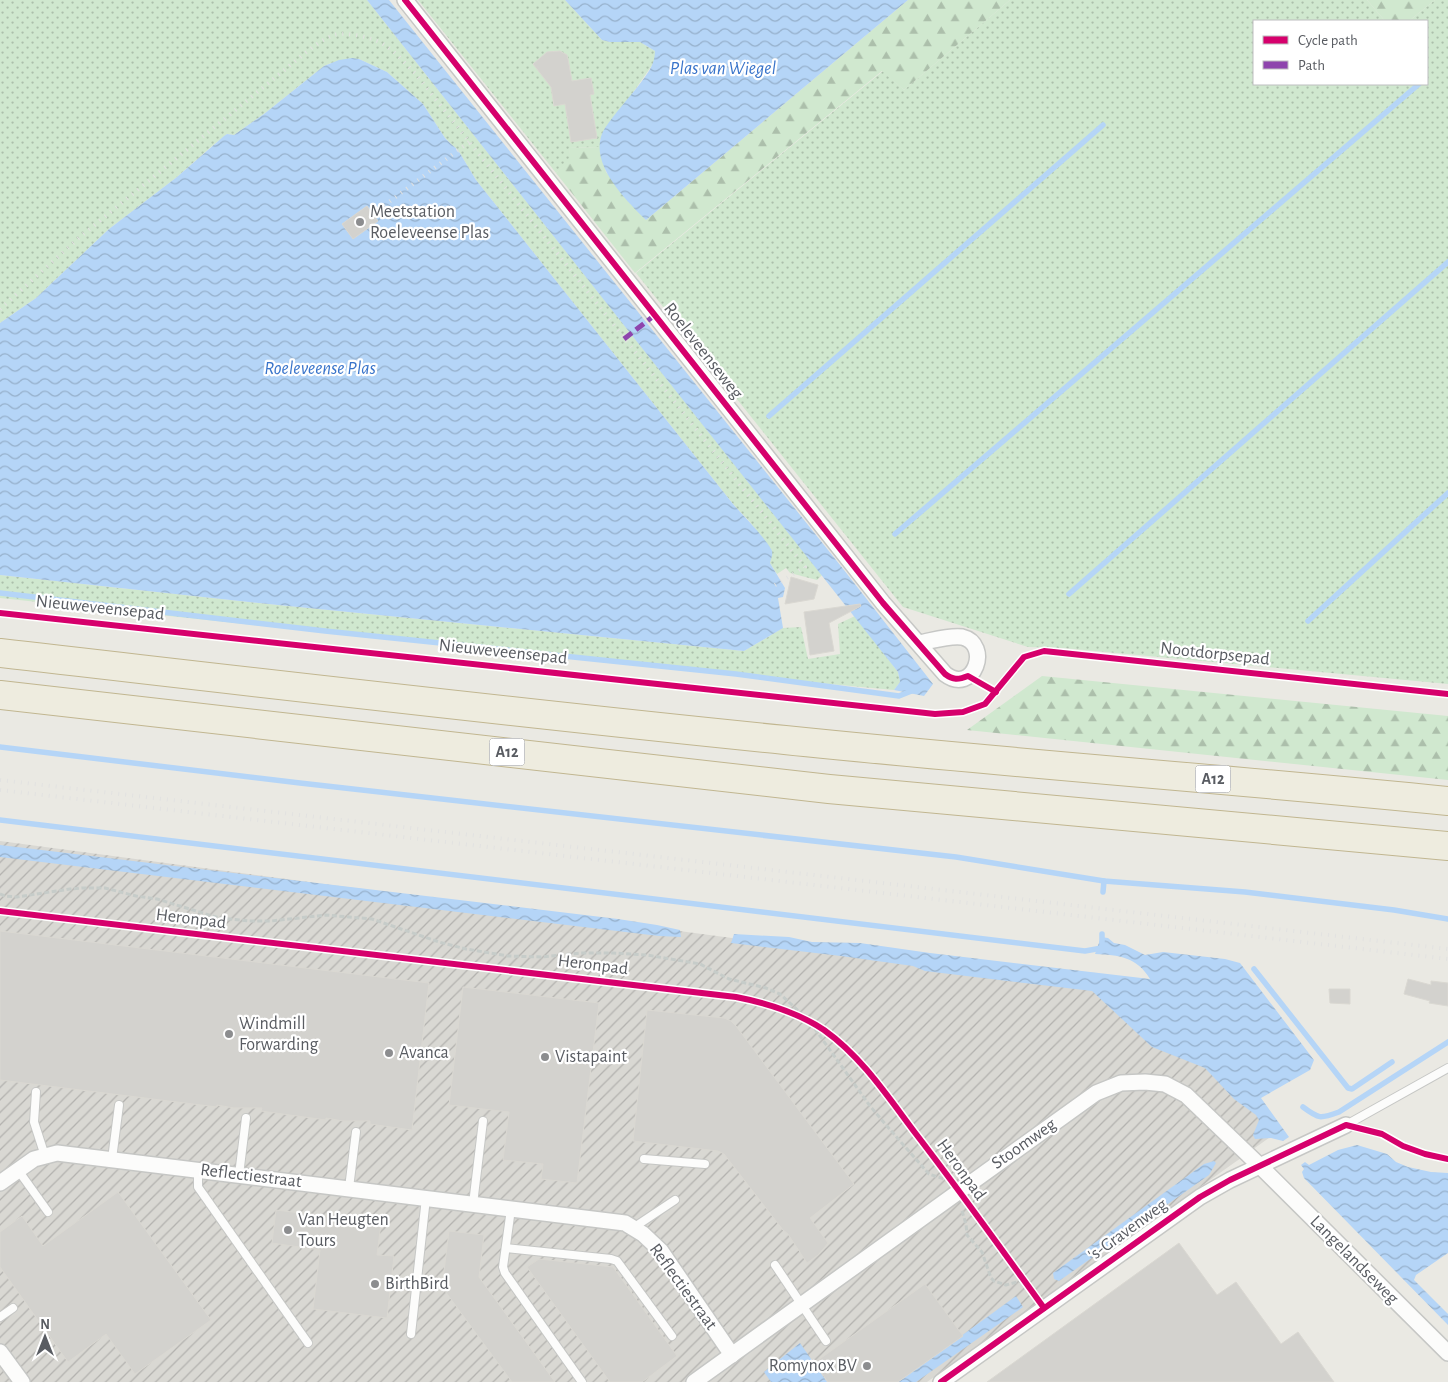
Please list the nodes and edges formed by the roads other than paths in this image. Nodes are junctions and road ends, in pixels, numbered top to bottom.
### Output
1 (405, 0) edge
2 (919, 643) dead end
3 (0, 653) edge
4 (0, 695) edge
5 (1448, 801) edge
6 (1448, 846) edge
7 (1448, 1068) edge
8 (36, 1092) dead end
9 (119, 1105) dead end
10 (246, 1118) dead end
11 (483, 1121) dead end
12 (1346, 1125) joint
13 (356, 1132) dead end
14 (45, 1156) junction
15 (112, 1159) junction
16 (644, 1159) dead end
17 (705, 1164) dead end
18 (1260, 1166) junction
19 (18, 1170) junction
20 (198, 1170) junction
21 (239, 1175) junction
22 (0, 1183) edge
23 (349, 1188) junction
24 (426, 1198) junction
25 (675, 1200) dead end
26 (473, 1204) junction
27 (511, 1208) junction
28 (48, 1212) dead end
29 (633, 1228) junction
30 (506, 1248) junction
31 (775, 1265) dead end
32 (801, 1304) junction
33 (13, 1308) dead end
34 (0, 1317) edge
35 (411, 1334) dead end
36 (672, 1336) dead end
37 (826, 1341) dead end
38 (308, 1343) dead end
39 (0, 1352) edge
40 (1448, 1353) edge
41 (732, 1355) junction
42 (22, 1382) edge
43 (582, 1382) edge
44 (694, 1382) edge
45 (941, 1382) edge

1 - 2 street, Roeleveenseweg
3 - 5 highway, A12
4 - 6 highway, A12
7 - 12 lane, 's-Gravenweg
8 - 14 lane
9 - 15 lane
10 - 21 lane
11 - 26 lane
12 - 18 street, 's-Gravenweg
13 - 23 lane
14 - 15 street, Reflectiestraat
14 - 19 street, Reflectiestraat
15 - 20 street, Reflectiestraat
16 - 17 lane
18 - 32 street, Stoomweg
18 - 40 street, Langelandseweg
18 - 45 street, 's-Gravenweg
19 - 22 street, Reflectiestraat
19 - 28 lane
20 - 21 street, Reflectiestraat
20 - 38 lane
21 - 23 street, Reflectiestraat
23 - 24 street, Reflectiestraat
24 - 26 street, Reflectiestraat
24 - 35 lane
25 - 29 lane
26 - 27 street, Reflectiestraat
27 - 29 street, Reflectiestraat
27 - 30 lane
29 - 41 street, Reflectiestraat
30 - 36 lane
30 - 43 lane
31 - 32 lane
32 - 37 lane
32 - 41 street, Stoomweg
33 - 34 lane
39 - 42 street
41 - 44 street, Stoomweg

